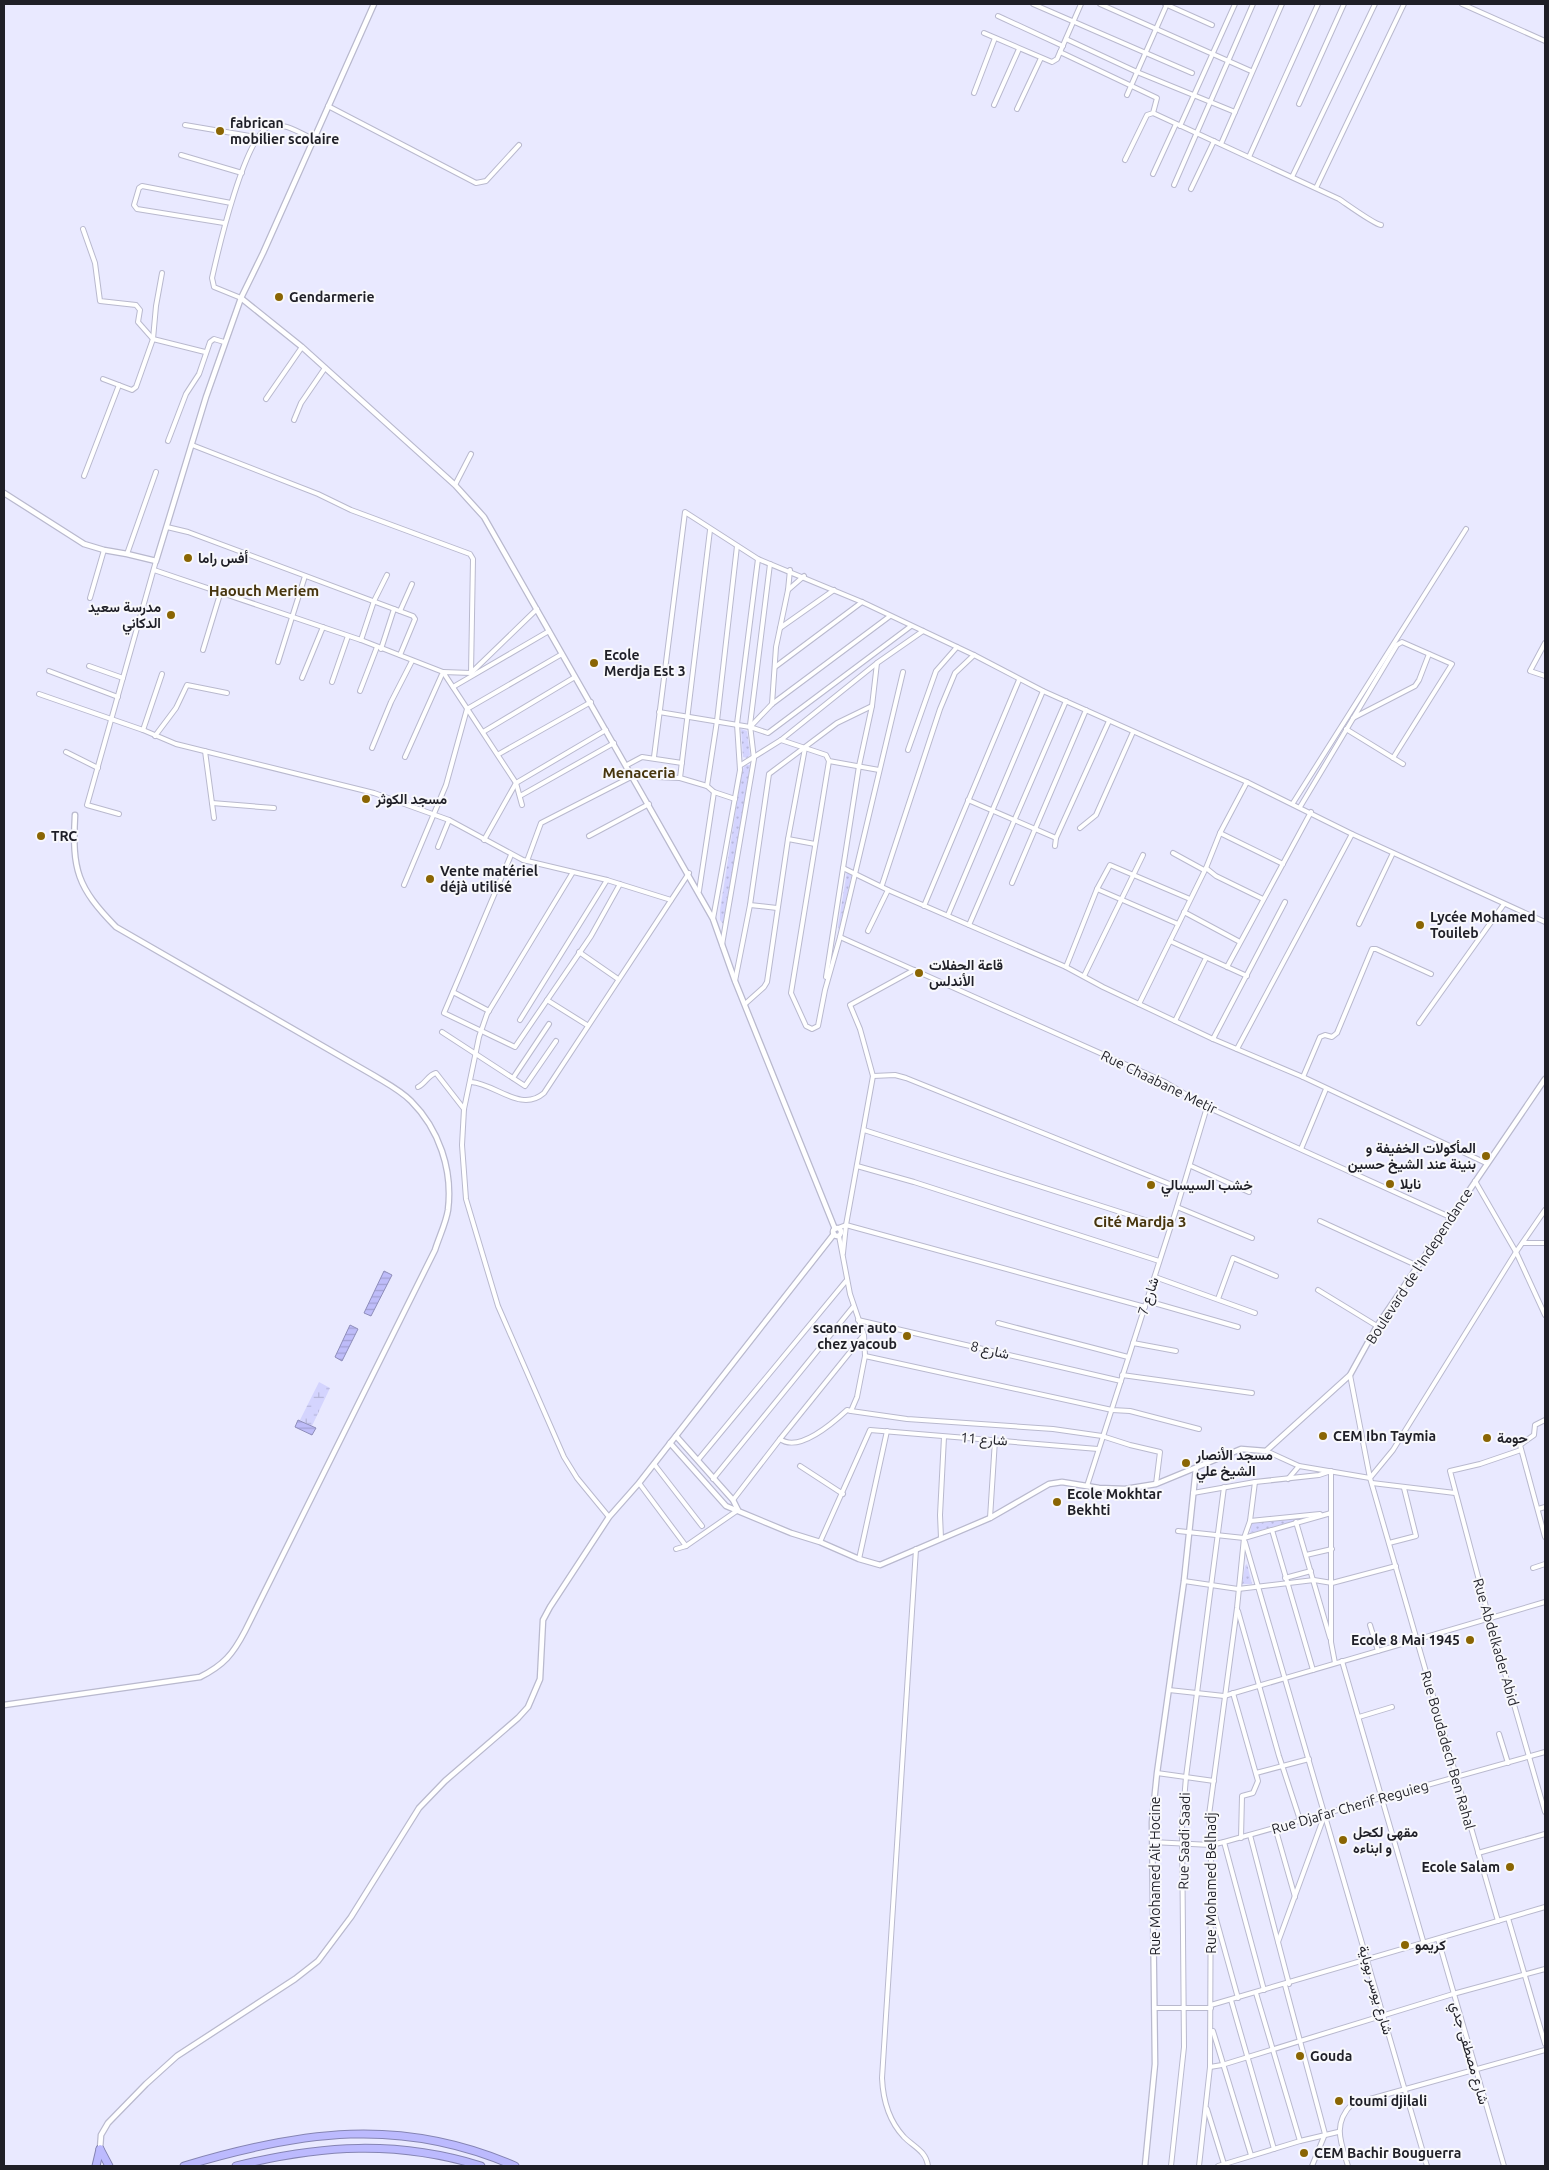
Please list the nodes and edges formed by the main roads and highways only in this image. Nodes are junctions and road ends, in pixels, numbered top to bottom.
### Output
1 (96, 2166) edge
2 (109, 2166) edge
3 (184, 2166) edge
4 (236, 2166) edge
5 (481, 2166) edge
6 (516, 2166) edge

1 - 2 highway
3 - 6 highway
4 - 5 highway

